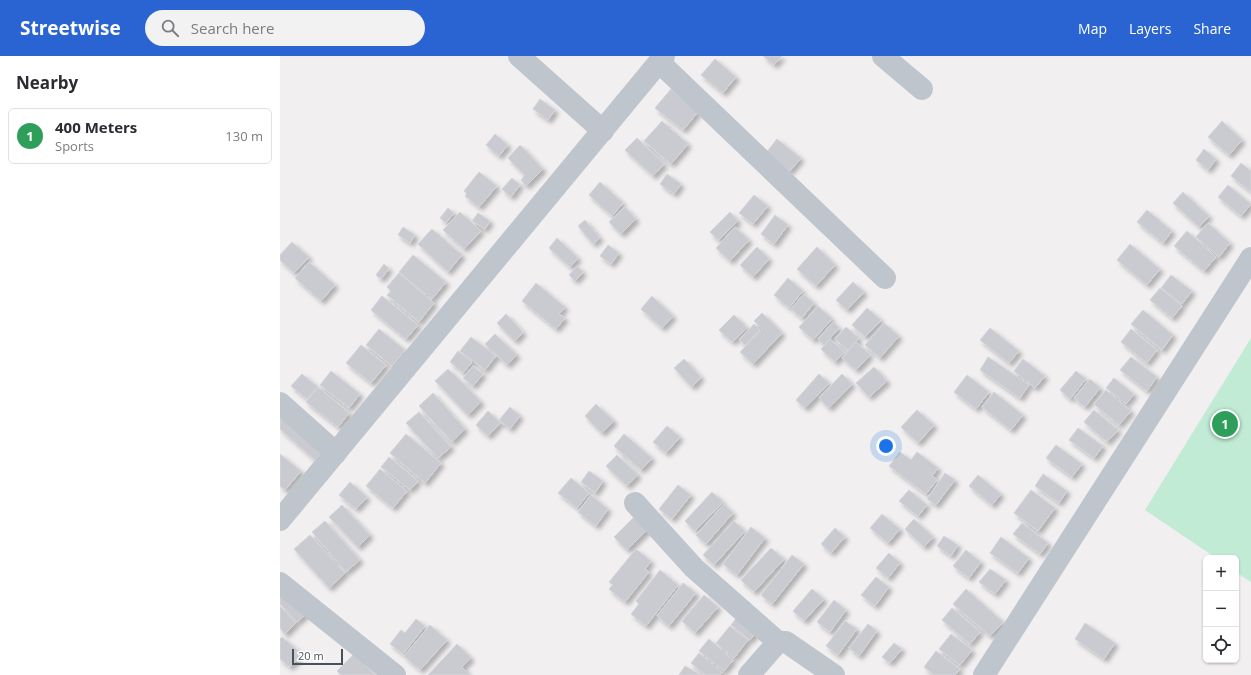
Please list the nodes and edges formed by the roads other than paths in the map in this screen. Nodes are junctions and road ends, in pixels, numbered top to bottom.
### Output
1 (519, 56) edge
2 (883, 56) edge
3 (662, 59) edge
4 (922, 89) dead end
5 (603, 131) junction
6 (1251, 258) edge
7 (885, 278) dead end
8 (280, 403) edge
9 (336, 453) junction
10 (635, 503) dead end
11 (280, 520) edge
12 (280, 583) edge
13 (778, 642) junction
14 (395, 675) edge
15 (749, 675) edge
16 (834, 675) edge
17 (984, 675) edge

1 - 5 street
2 - 4 street
3 - 5 street
3 - 7 street
5 - 9 street
6 - 17 street
8 - 9 street
9 - 11 street
10 - 13 street
12 - 14 street
13 - 15 street
13 - 16 street

